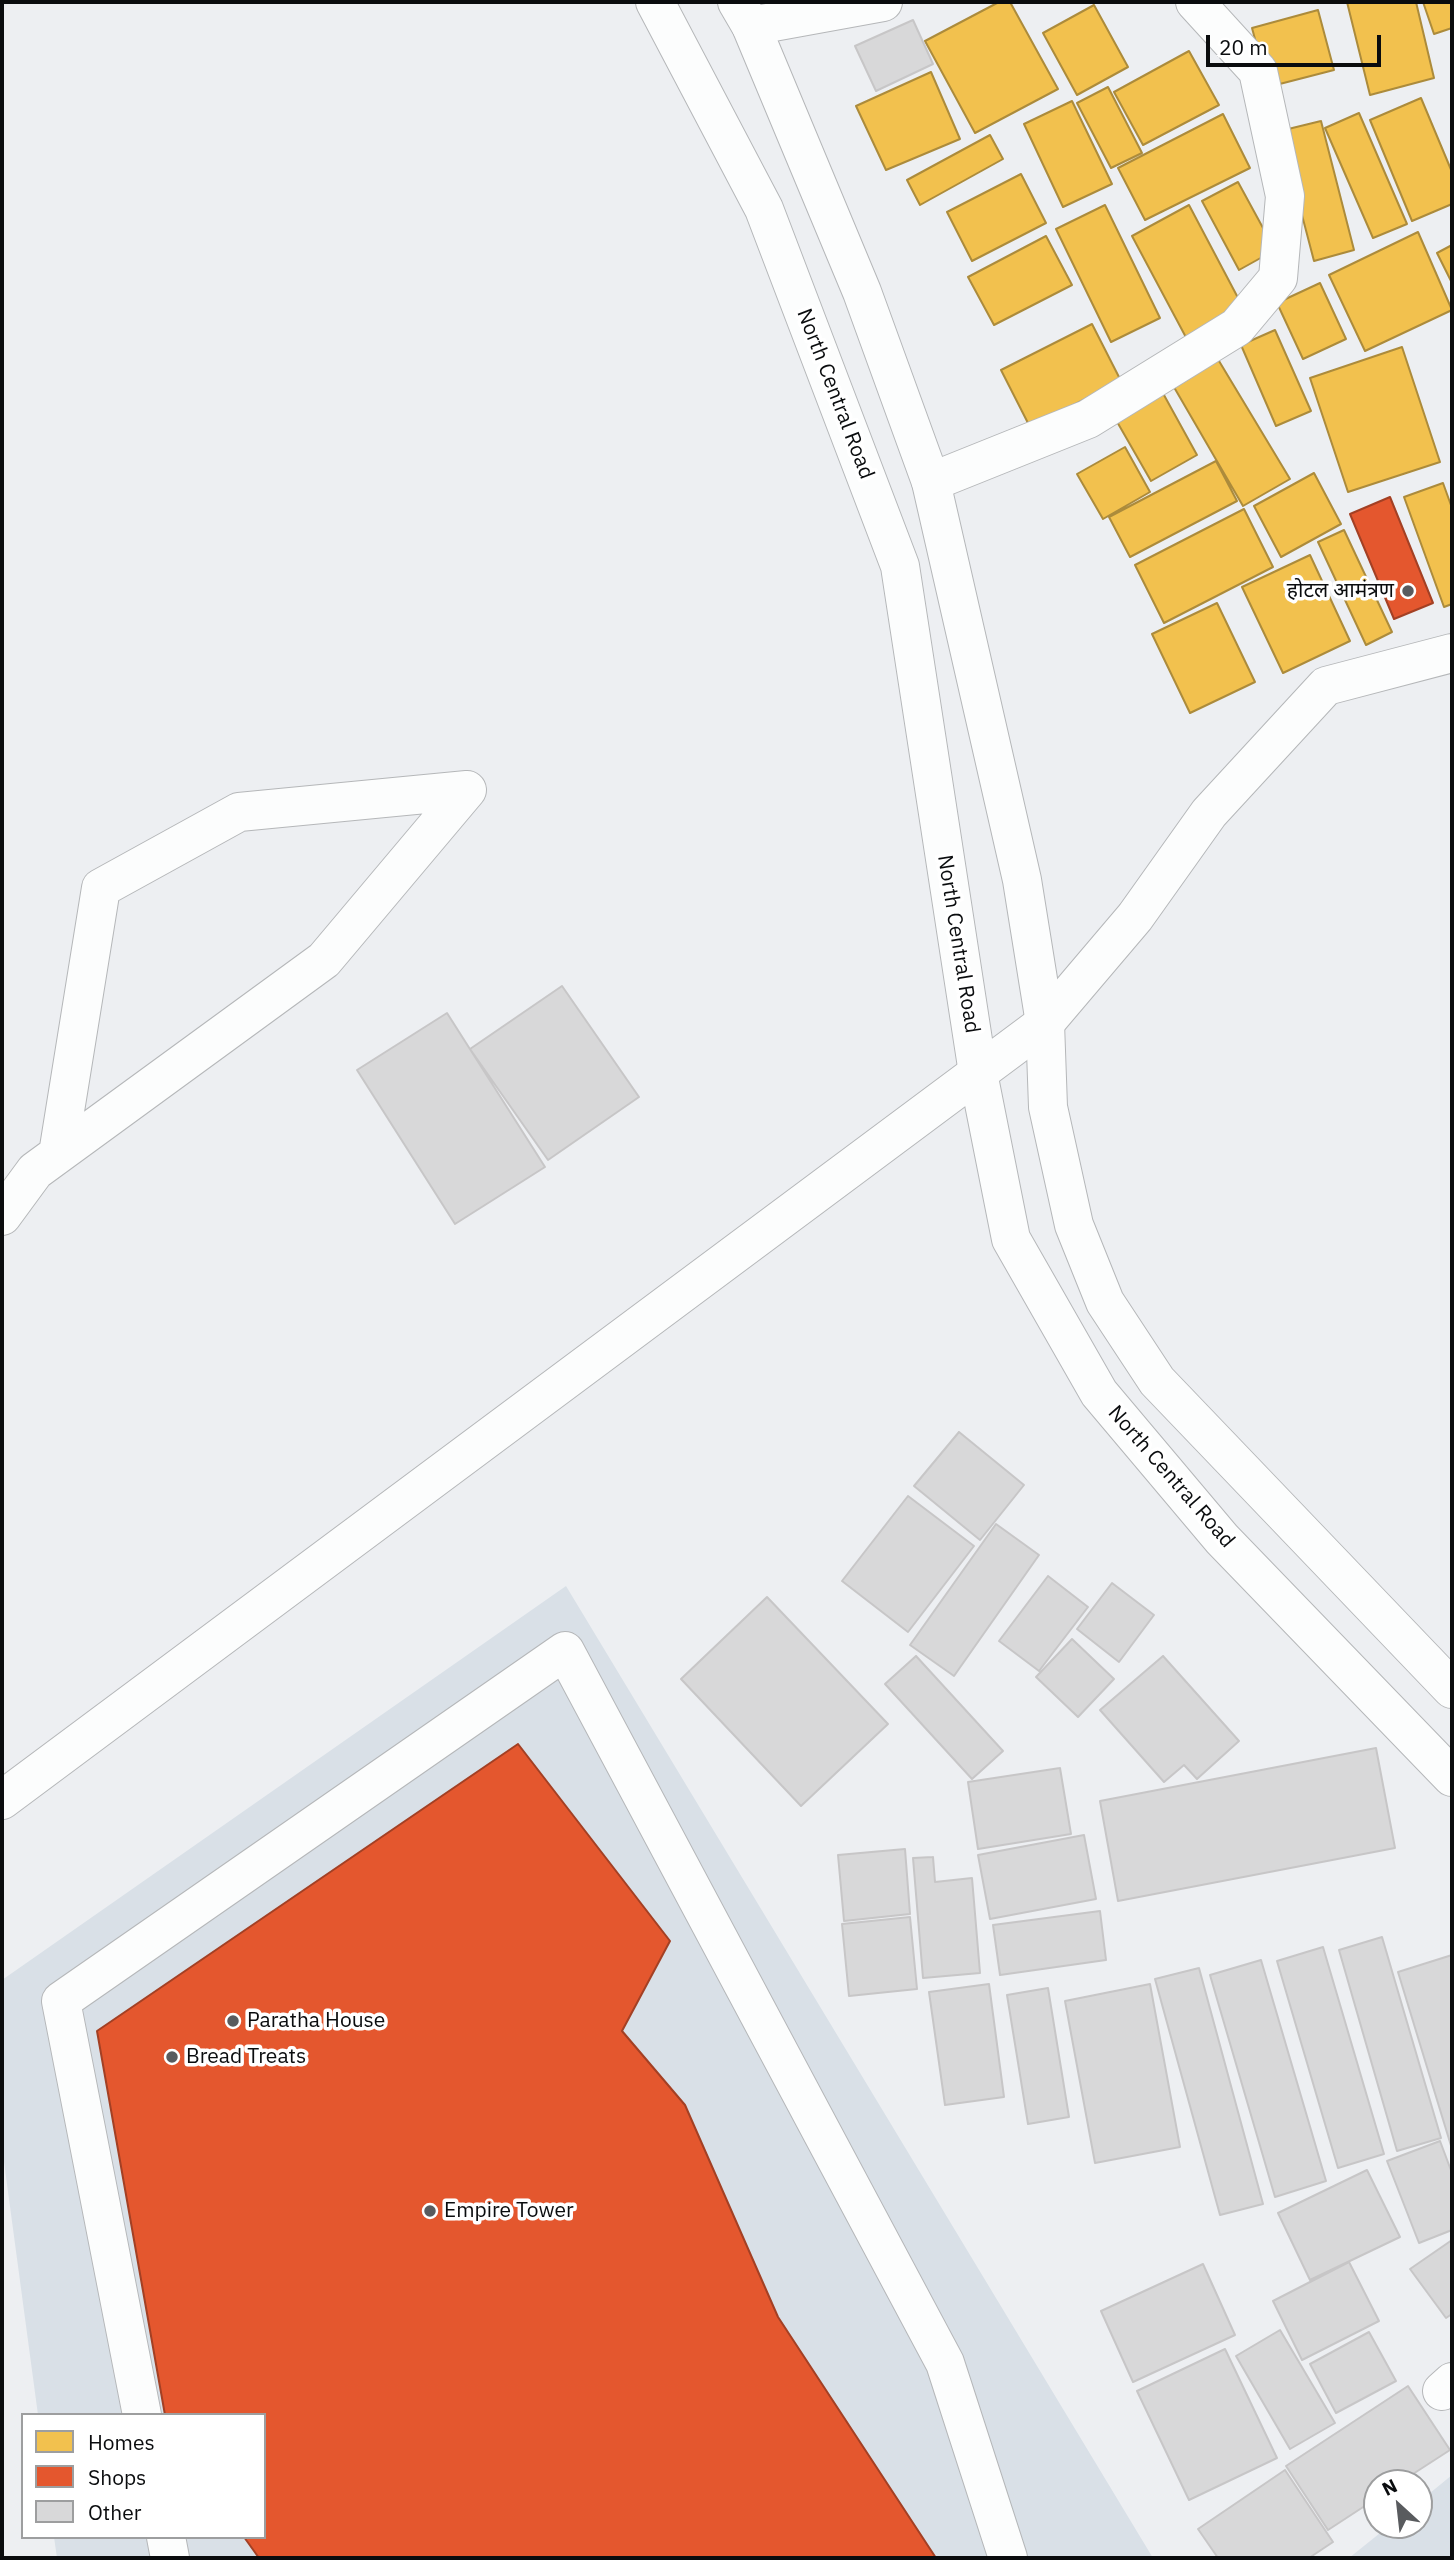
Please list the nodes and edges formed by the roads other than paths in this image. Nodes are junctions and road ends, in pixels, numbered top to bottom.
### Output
1 (655, 2) edge
2 (883, 2) edge
3 (1195, 2) edge
4 (744, 14) edge
5 (931, 482) junction
6 (1452, 653) edge
7 (1045, 1023) junction
8 (978, 1073) junction
9 (58, 1154) junction
10 (2, 1216) edge
11 (1452, 1689) edge
12 (1452, 1777) edge
13 (2, 1800) edge
14 (142, 2413) edge
15 (166, 2539) edge
16 (170, 2558) edge
17 (1008, 2558) edge

1 - 8 main road, North Central Road
2 - 4 main road
3 - 5 main road
4 - 5 main road
5 - 7 main road
6 - 7 main road
7 - 8 main road
7 - 11 main road
8 - 12 main road, North Central Road
8 - 13 main road
9 - 9 main road
9 - 10 main road
14 - 17 main road
15 - 16 main road

